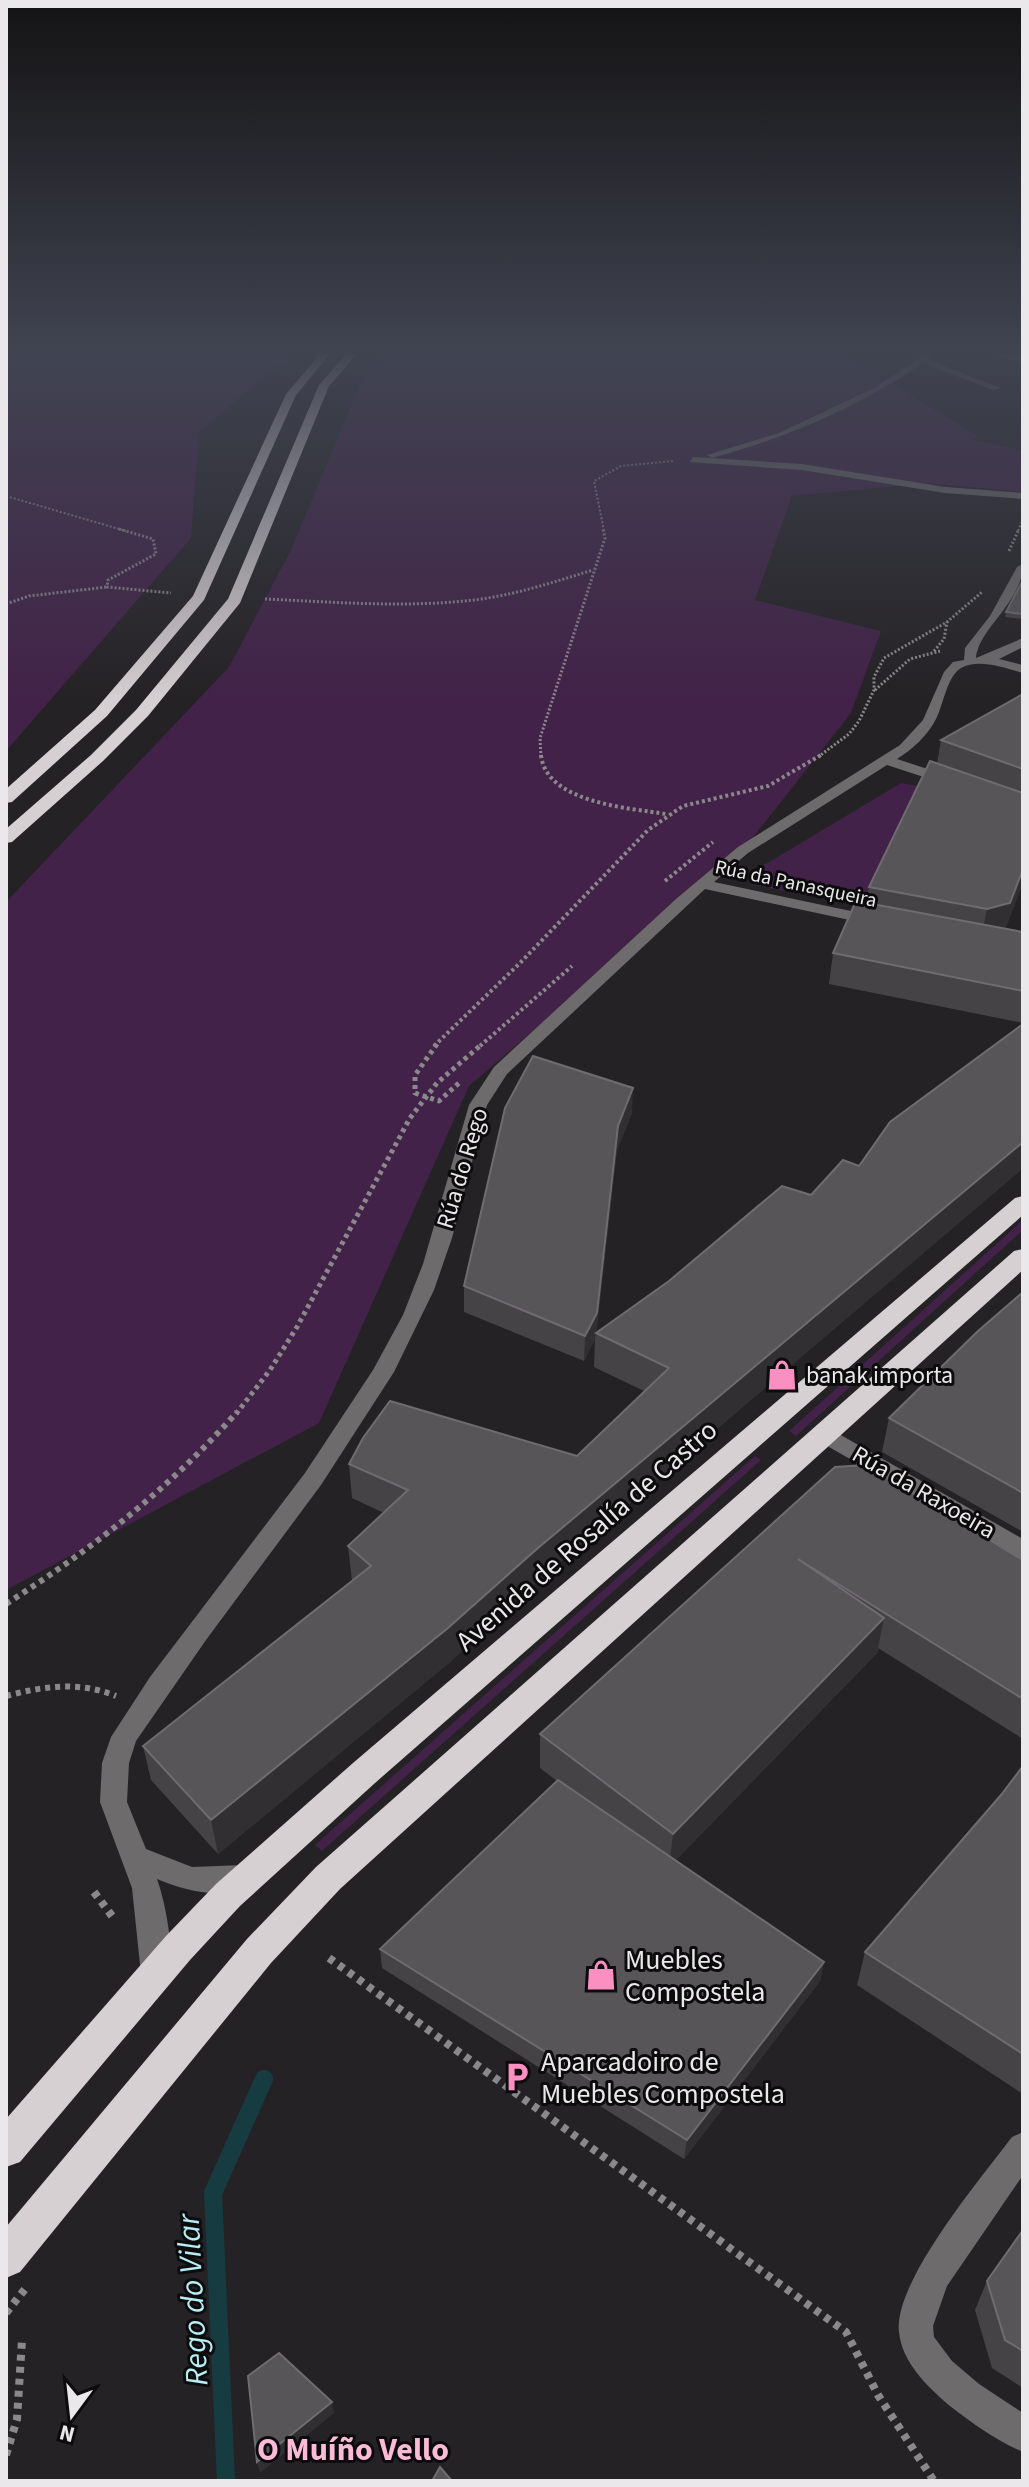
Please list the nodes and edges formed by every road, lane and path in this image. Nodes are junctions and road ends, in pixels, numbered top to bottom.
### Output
1 (257, 469) edge
2 (289, 469) edge
3 (610, 469) edge
4 (815, 469) edge
5 (6, 496) edge
6 (1023, 496) edge
7 (1023, 567) edge
8 (594, 570) junction
9 (107, 587) junction
10 (171, 593) dead end
11 (265, 599) dead end
12 (6, 604) edge
13 (1023, 642) edge
14 (988, 660) junction
15 (970, 661) junction
16 (1023, 669) edge
17 (874, 690) junction
18 (889, 761) junction
19 (960, 785) edge
20 (6, 798) edge
21 (667, 814) junction
22 (6, 838) edge
23 (701, 884) junction
24 (888, 923) edge
25 (1023, 1203) edge
26 (1023, 1257) edge
27 (825, 1434) junction
28 (1023, 1550) edge
29 (6, 1604) edge
30 (6, 1696) edge
31 (142, 1710) junction
32 (137, 1858) junction
33 (248, 1878) junction
34 (94, 1892) dead end
35 (117, 1927) dead end
36 (329, 1958) dead end
37 (156, 1974) junction
38 (6, 2148) edge
39 (1023, 2148) edge
40 (21, 2267) edge
41 (6, 2313) edge
42 (22, 2340) dead end
43 (1023, 2434) edge
44 (6, 2455) edge
45 (934, 2481) edge

1 - 20 highway
2 - 22 highway
3 - 8 path
4 - 6 street
5 - 9 path
7 - 15 street, Rúa do Rego
8 - 11 path
8 - 21 path
9 - 10 path
9 - 12 path
13 - 14 street
14 - 15 street
14 - 16 street
15 - 18 street, Rúa do Rego
17 - 17 path
17 - 21 path
18 - 19 street
18 - 23 street, Rúa do Rego
21 - 29 path
23 - 24 street, Rúa da Panasqueira
23 - 31 street, Rúa do Rego
25 - 33 highway, Avenida de Rosalía de Castro
26 - 27 highway
27 - 28 street, Rúa da Raxoeira
27 - 40 highway
30 - 31 path
31 - 32 street, Rúa do Rego
32 - 33 street
32 - 37 street, Rúa do Rego
33 - 37 highway, Avenida de Rosalía de Castro
34 - 35 path
36 - 45 path
37 - 38 highway, Avenida de Rosalía de Castro
39 - 43 street
40 - 41 path
42 - 44 path

